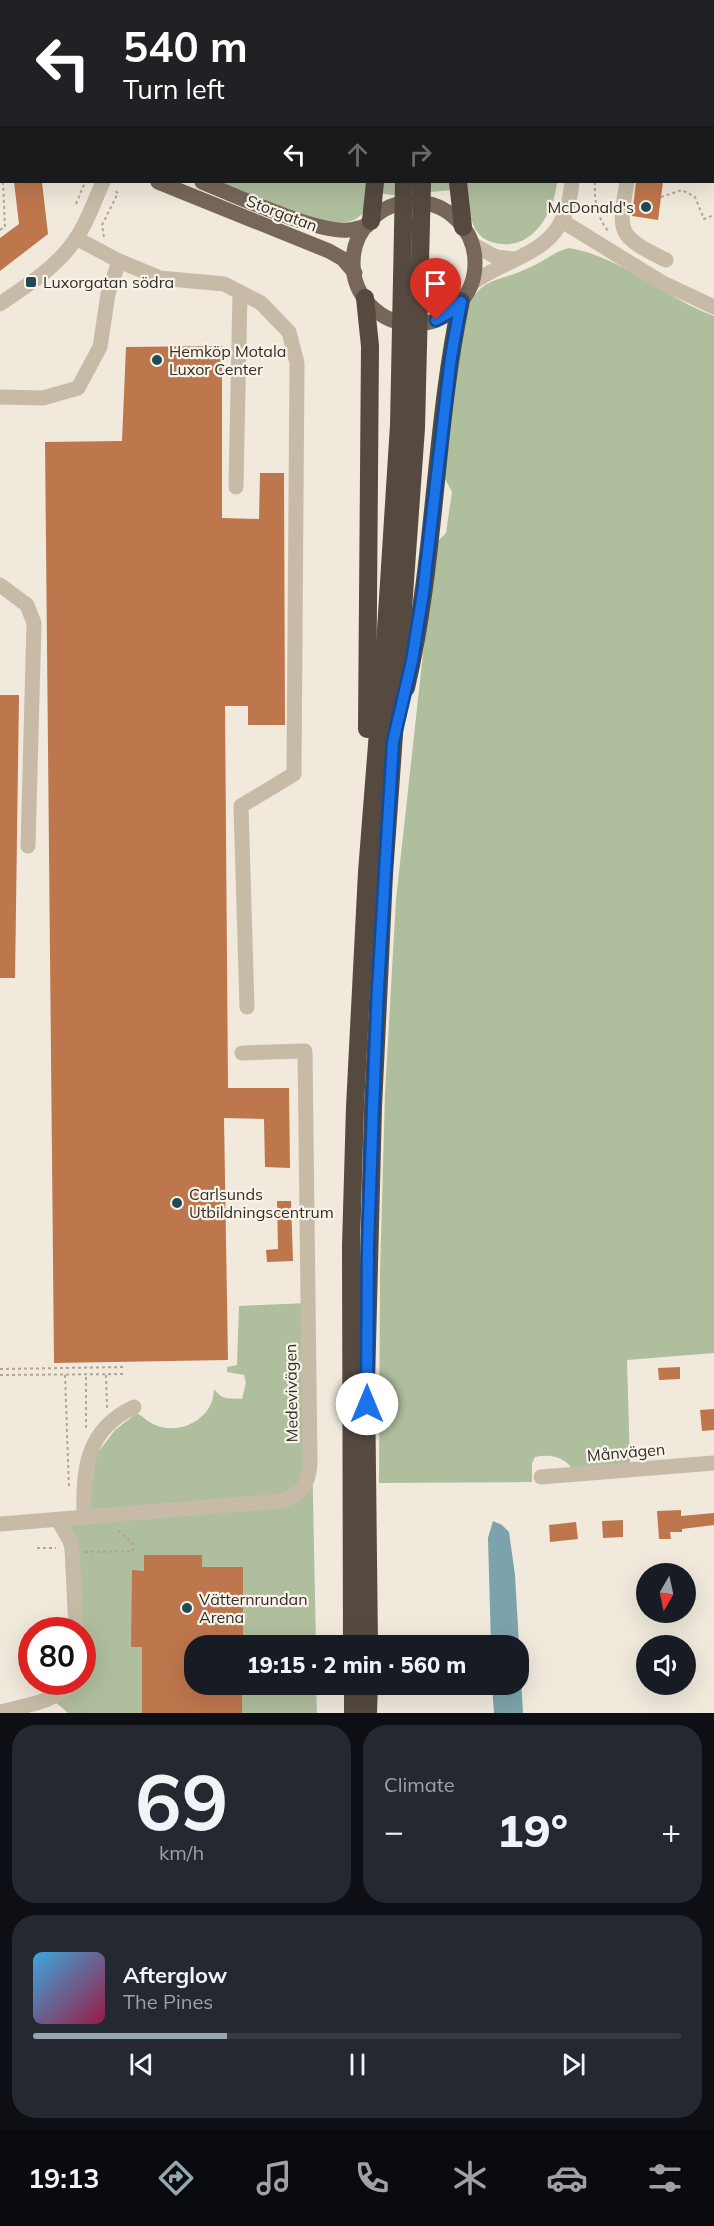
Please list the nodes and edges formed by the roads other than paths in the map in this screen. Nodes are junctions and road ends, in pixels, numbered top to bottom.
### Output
1 (103, 183) edge
2 (161, 183) edge
3 (205, 183) edge
4 (375, 183) edge
5 (404, 183) edge
6 (422, 183) edge
7 (458, 183) edge
8 (572, 183) edge
9 (627, 183) edge
10 (373, 220) junction
11 (562, 221) junction
12 (463, 227) junction
13 (76, 238) junction
14 (472, 244) junction
15 (514, 259) junction
16 (666, 260) dead end
17 (119, 261) junction
18 (355, 273) junction
19 (472, 283) junction
20 (240, 292) junction
21 (461, 302) junction
22 (0, 304) edge
23 (371, 304) junction
24 (714, 307) edge
25 (0, 397) edge
26 (236, 487) dead end
27 (0, 585) edge
28 (393, 742) junction
29 (28, 846) dead end
30 (366, 872) junction
31 (247, 1007) dead end
32 (242, 1053) dead end
33 (134, 1407) dead end
34 (714, 1463) edge
35 (541, 1477) dead end
36 (84, 1518) junction
37 (58, 1520) junction
38 (0, 1524) edge
39 (75, 1617) edge
40 (352, 1635) edge
41 (369, 1635) edge
42 (56, 1695) edge
43 (353, 1695) edge
44 (369, 1695) edge
45 (0, 1712) edge
46 (353, 1713) edge
47 (368, 1713) edge

1 - 13 street
2 - 18 main road, Storgatan
3 - 10 main road, Storgatan
4 - 10 highway
5 - 30 highway
6 - 28 highway
7 - 12 highway
8 - 11 street
9 - 16 street
10 - 12 main road
10 - 18 main road
11 - 15 street
11 - 24 street
12 - 14 main road
13 - 17 street
13 - 22 street
14 - 15 street
14 - 19 main road
15 - 19 street
17 - 20 street
17 - 25 street
18 - 23 main road
19 - 21 main road
20 - 26 street
20 - 31 street
21 - 23 main road
21 - 28 highway
23 - 30 highway
27 - 29 street
28 - 41 highway
30 - 40 highway
32 - 36 street, Medevivägen
33 - 36 street
34 - 35 street, Månvägen
36 - 37 street, Medevivägen
37 - 38 street, Medevivägen
37 - 39 street
42 - 45 street
43 - 46 highway
44 - 47 highway

